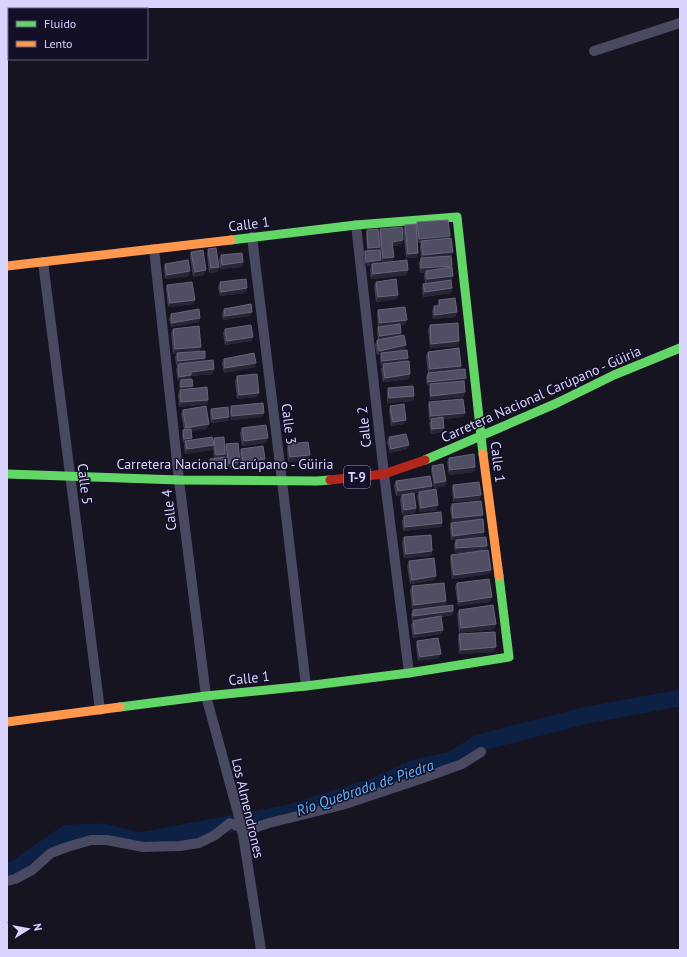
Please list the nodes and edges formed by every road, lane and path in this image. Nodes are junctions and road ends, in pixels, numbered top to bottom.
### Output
1 (680, 23) edge
2 (594, 51) dead end
3 (356, 225) junction
4 (252, 238) junction
5 (154, 249) junction
6 (43, 262) junction
7 (7, 266) edge
8 (680, 348) edge
9 (481, 436) junction
10 (7, 474) edge
11 (384, 474) junction
12 (70, 476) junction
13 (179, 480) junction
14 (282, 481) junction
15 (409, 673) junction
16 (306, 686) junction
17 (206, 696) junction
18 (100, 710) junction
19 (7, 722) edge
20 (480, 752) dead end
21 (242, 830) junction
22 (7, 881) edge
23 (260, 950) edge

1 - 2 street
3 - 4 main road, Calle 1
3 - 9 main road, Calle 1
3 - 11 street, Calle 2
4 - 5 main road, Calle 1
4 - 14 street, Calle 3
5 - 6 main road, Calle 1
5 - 13 street, Calle 4
6 - 7 main road, Calle 1
6 - 12 street, Calle 5
8 - 9 main road, Carretera Nacional Carúpano - Güiria / T-9
9 - 11 main road, Carretera Nacional Carúpano - Güiria / T-9
9 - 15 main road, Calle 1
10 - 12 main road, Carretera Nacional Carúpano - Güiria / T-9
11 - 14 main road, Carretera Nacional Carúpano - Güiria / T-9
11 - 15 street, Calle 2
12 - 13 main road, Carretera Nacional Carúpano - Güiria / T-9
12 - 18 street, Calle 5
13 - 14 main road, Carretera Nacional Carúpano - Güiria / T-9
13 - 17 street, Calle 4
14 - 16 street, Calle 3
15 - 16 main road, Calle 1
16 - 17 main road, Calle 1
17 - 18 main road, Calle 1
17 - 21 street, Los Almendrones
18 - 19 main road, Calle 1
20 - 21 street
21 - 22 street
21 - 23 street, Los Almendrones

